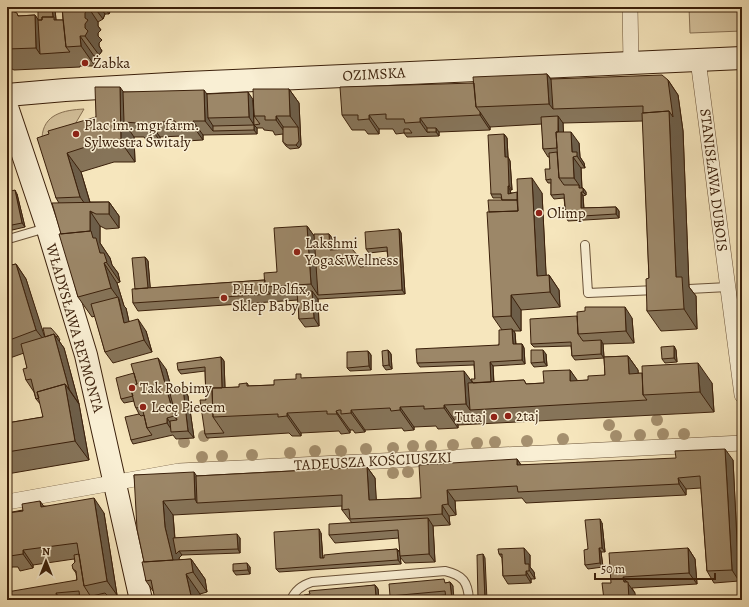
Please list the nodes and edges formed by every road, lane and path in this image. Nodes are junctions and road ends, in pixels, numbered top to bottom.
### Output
1 (630, 7) edge
2 (742, 58) edge
3 (698, 60) junction
4 (632, 63) junction
5 (7, 95) edge
6 (7, 107) edge
7 (47, 227) junction
8 (7, 238) edge
9 (585, 245) dead end
10 (728, 287) junction
11 (689, 289) dead end
12 (663, 290) edge
13 (742, 395) edge
14 (742, 443) edge
15 (115, 483) junction
16 (7, 502) edge
17 (141, 600) edge
18 (291, 600) edge
19 (469, 600) edge

1 - 4 street
2 - 3 main road, OZIMSKA
3 - 4 main road, OZIMSKA
3 - 10 street, STANISŁAWA DUBOIS
4 - 5 main road, OZIMSKA
6 - 7 main road, WŁADYSŁAWA REYMONTA
7 - 8 lane
7 - 15 main road, WŁADYSŁAWA REYMONTA
9 - 12 lane
10 - 11 lane
10 - 13 street, STANISŁAWA DUBOIS
14 - 15 street, TADEUSZA KOŚCIUSZKI
15 - 16 street, TADEUSZA KOŚCIUSZKI
15 - 17 main road, WŁADYSŁAWA REYMONTA
18 - 19 lane

